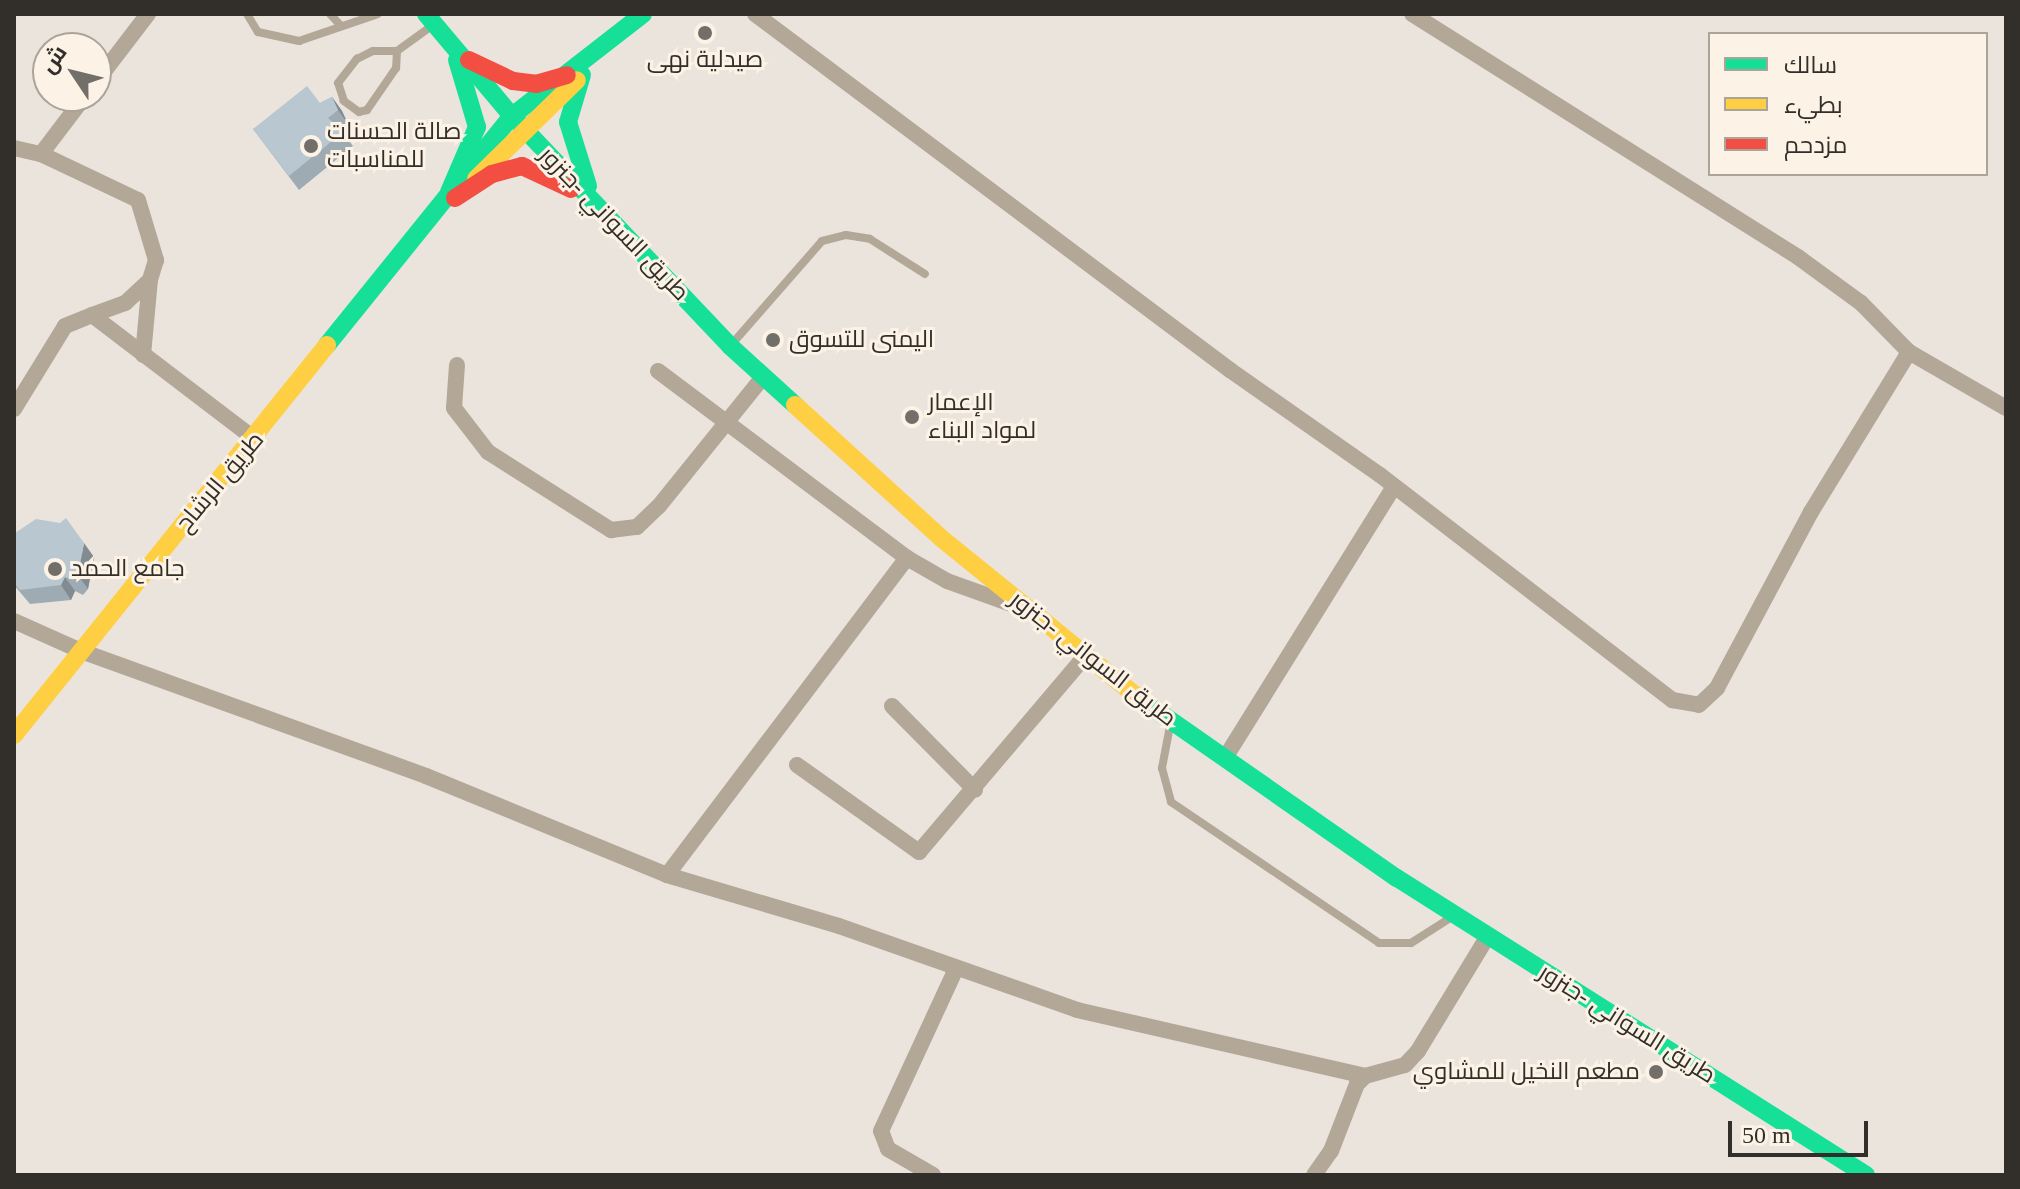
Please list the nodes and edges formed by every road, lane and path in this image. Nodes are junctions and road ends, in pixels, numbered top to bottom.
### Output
1 (148, 14) edge
2 (247, 14) edge
3 (330, 14) edge
4 (378, 14) edge
5 (643, 14) edge
6 (755, 14) edge
7 (1412, 14) edge
8 (430, 20) edge
9 (341, 26) junction
10 (454, 50) junction
11 (397, 51) junction
12 (112, 61) edge
13 (574, 75) junction
14 (73, 112) edge
15 (512, 116) junction
16 (528, 133) junction
17 (14, 148) edge
18 (41, 154) junction
19 (452, 195) junction
20 (599, 206) junction
21 (925, 274) dead end
22 (150, 280) junction
23 (92, 315) junction
24 (730, 346) junction
25 (1909, 352) junction
26 (143, 355) junction
27 (457, 365) dead end
28 (658, 371) dead end
29 (763, 377) junction
30 (2006, 408) edge
31 (14, 409) edge
32 (729, 420) junction
33 (256, 440) junction
34 (1394, 487) junction
35 (907, 558) junction
36 (1030, 611) junction
37 (14, 621) edge
38 (81, 651) junction
39 (1085, 656) junction
40 (892, 706) dead end
41 (1171, 721) junction
42 (14, 735) edge
43 (1225, 758) junction
44 (797, 765) dead end
45 (975, 790) junction
46 (667, 875) junction
47 (1455, 915) junction
48 (1488, 936) junction
49 (956, 969) junction
50 (1365, 1076) junction
51 (933, 1175) edge
52 (1314, 1175) edge
53 (1866, 1175) edge

1 - 12 street
2 - 9 lane
3 - 9 lane
4 - 9 lane
5 - 13 main road
6 - 34 street
7 - 25 street
8 - 10 main road, طريق السواني -جنزور
8 - 11 lane
10 - 13 main road
10 - 15 main road, طريق السواني -جنزور
10 - 19 main road
11 - 11 lane
13 - 15 main road, طريق الرشاح
13 - 16 main road, طريق الرشاح
13 - 20 main road
14 - 18 street
15 - 16 main road, طريق السواني -جنزور
15 - 19 main road, طريق الرشاح
16 - 19 main road, طريق الرشاح
16 - 20 main road, طريق السواني -جنزور
17 - 18 street
18 - 22 street
19 - 20 main road
19 - 33 main road, طريق الرشاح
20 - 24 main road, طريق السواني -جنزور
21 - 24 lane
22 - 23 street
22 - 26 street
23 - 26 street
23 - 31 street
24 - 29 main road, طريق السواني -جنزور
25 - 30 street
25 - 34 street
26 - 33 street
27 - 32 street
28 - 32 street
29 - 32 street
29 - 36 main road, طريق السواني -جنزور
32 - 35 street
33 - 38 main road, طريق الرشاح
34 - 43 street
35 - 36 street
35 - 46 street
36 - 39 main road, طريق السواني -جنزور
37 - 38 street
38 - 42 main road, طريق الرشاح
38 - 46 street
39 - 41 main road, طريق السواني -جنزور
39 - 45 street
40 - 45 street
41 - 43 main road, طريق السواني -جنزور
41 - 47 lane
43 - 47 main road, طريق السواني -جنزور
44 - 45 street
46 - 49 street
47 - 48 main road, طريق السواني -جنزور
48 - 50 street
48 - 53 main road, طريق السواني -جنزور
49 - 50 street
49 - 51 street
50 - 52 street

